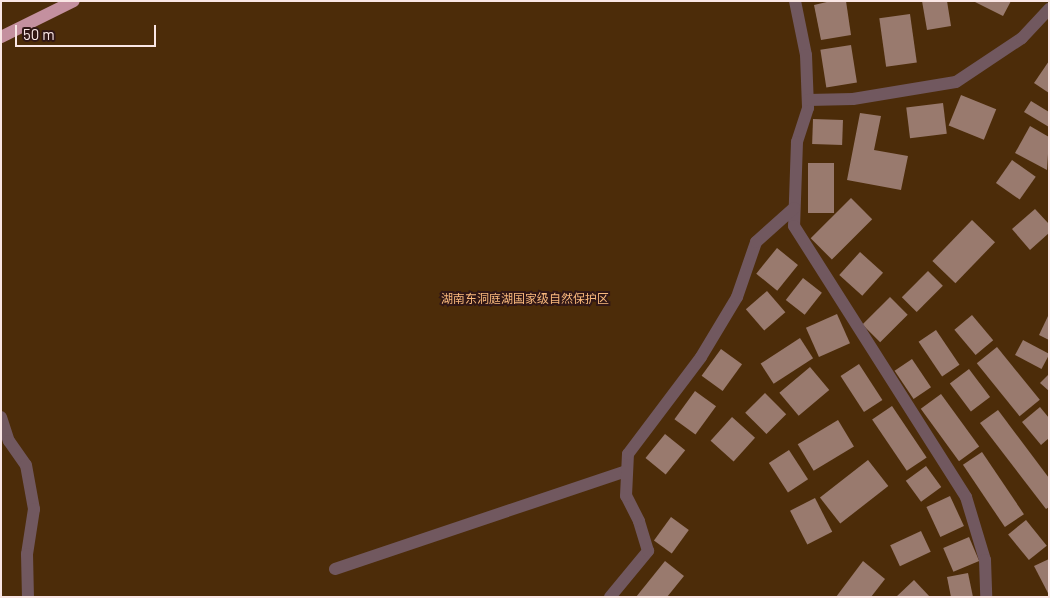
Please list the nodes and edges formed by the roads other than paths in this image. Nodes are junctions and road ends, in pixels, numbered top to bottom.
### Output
1 (74, 1) edge
2 (795, 1) edge
3 (1049, 9) edge
4 (1, 37) edge
5 (808, 100) junction
6 (794, 208) junction
7 (1, 417) edge
8 (626, 471) junction
9 (335, 569) dead end
10 (28, 597) edge
11 (610, 597) edge
12 (986, 597) edge

1 - 4 main road
2 - 5 street
3 - 5 street
5 - 6 street
6 - 8 street
6 - 12 street
7 - 10 street
8 - 9 street
8 - 11 street

